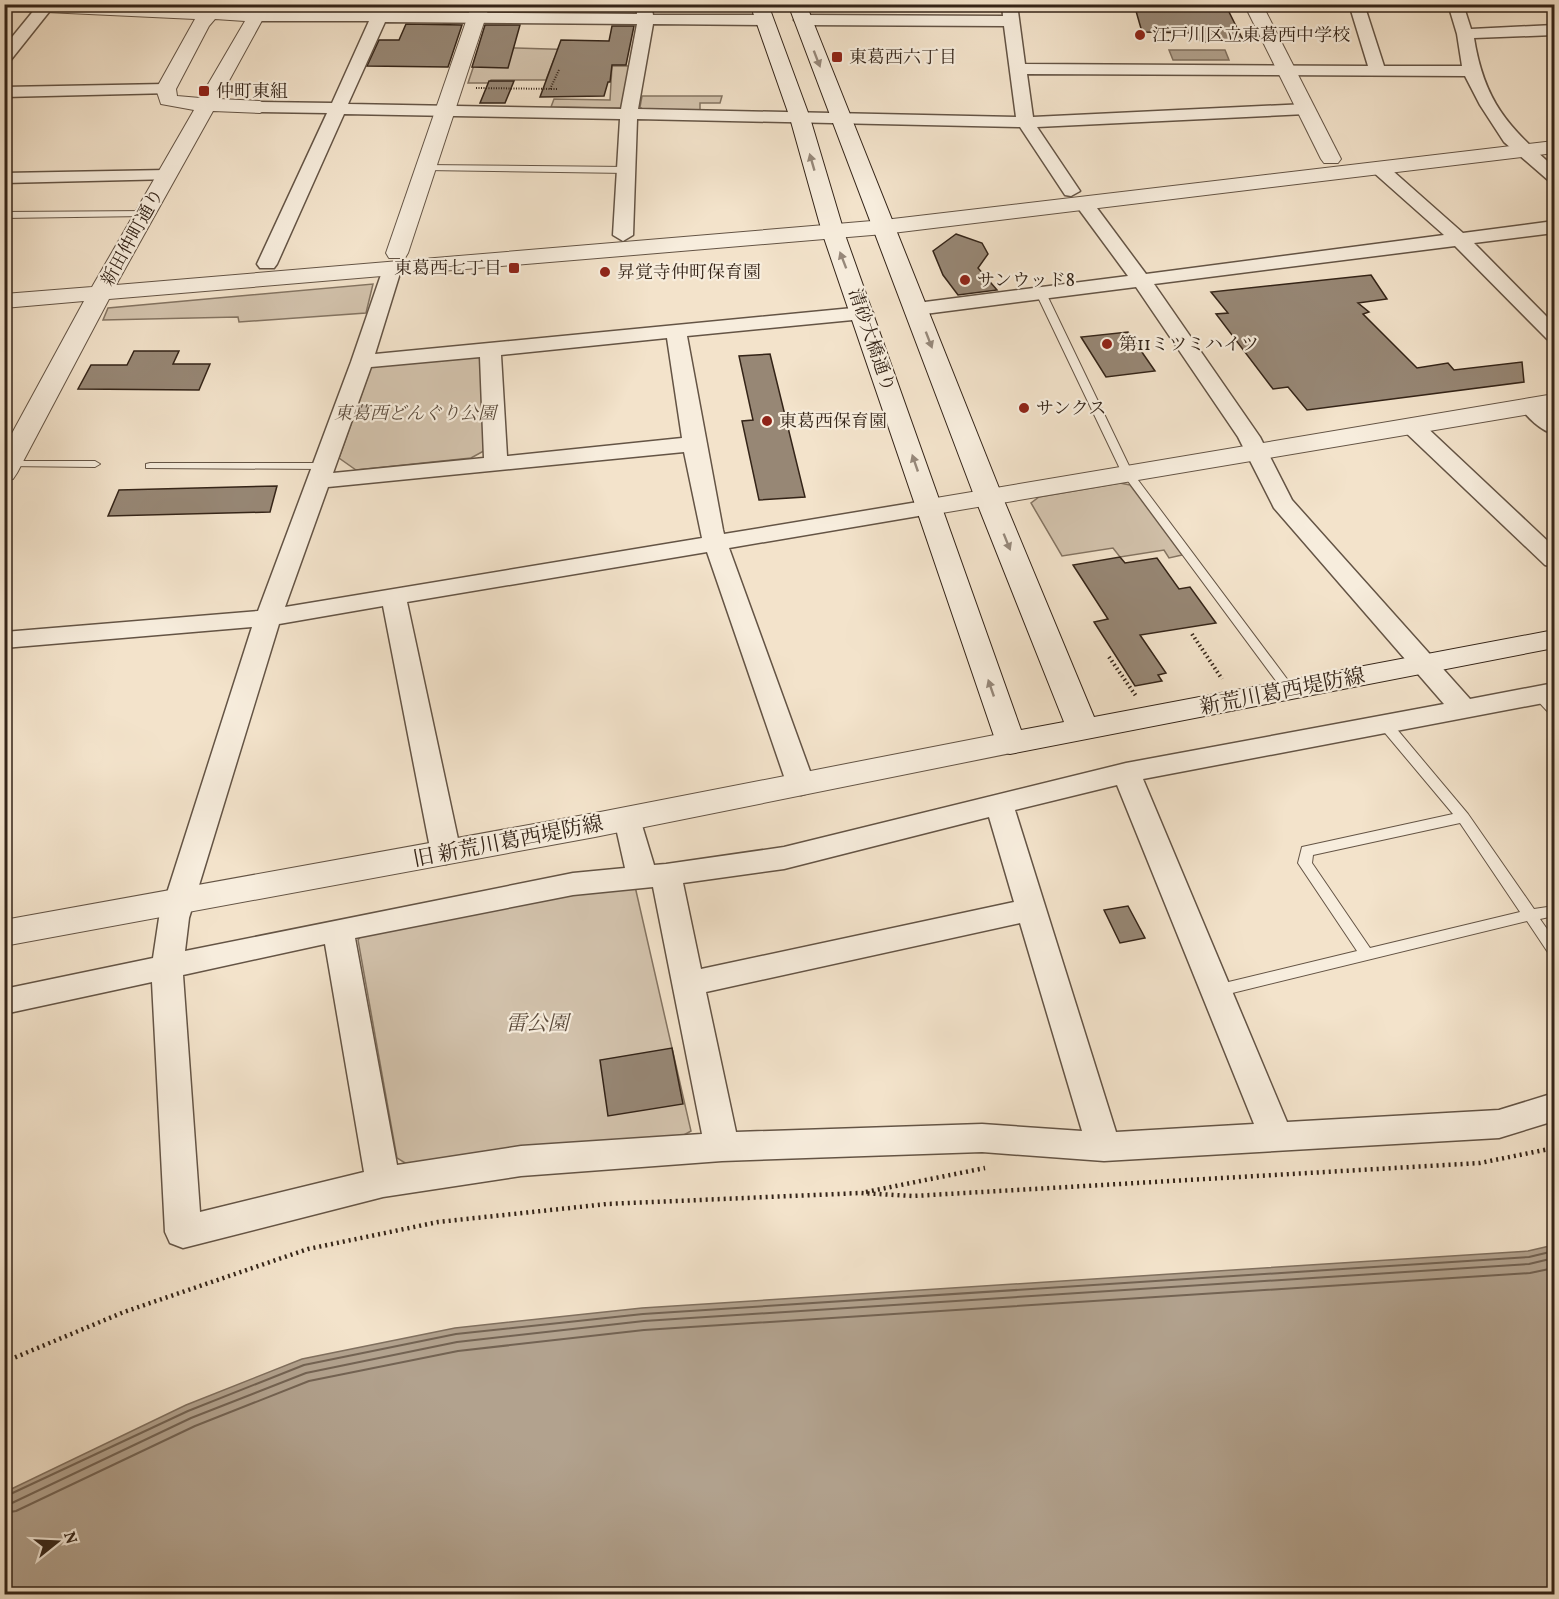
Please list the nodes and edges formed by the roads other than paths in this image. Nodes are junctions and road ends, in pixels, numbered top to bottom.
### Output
1 (919, 4) edge
2 (1253, 4) edge
3 (1356, 4) edge
4 (1455, 4) edge
5 (4, 5) edge
6 (45, 7) junction
7 (216, 9) edge
8 (261, 10) edge
9 (382, 10) edge
10 (479, 11) edge
11 (644, 12) edge
12 (762, 12) edge
13 (799, 12) edge
14 (1010, 13) edge
15 (927, 21) junction
16 (1554, 30) edge
17 (1465, 34) junction
18 (4, 58) edge
19 (1018, 69) junction
20 (1378, 71) junction
21 (1471, 71) junction
22 (1288, 72) junction
23 (166, 89) junction
24 (4, 92) edge
25 (207, 106) junction
26 (260, 107) joint
27 (337, 109) junction
28 (1306, 109) junction
29 (447, 111) junction
30 (630, 114) junction
31 (800, 118) junction
32 (839, 118) junction
33 (1025, 122) junction
34 (1554, 133) edge
35 (1518, 144) junction
36 (1554, 147) edge
37 (1331, 159) junction
38 (426, 167) junction
39 (1379, 168) junction
40 (627, 170) junction
41 (167, 175) junction
42 (1554, 176) edge
43 (4, 178) edge
44 (1078, 197) junction
45 (146, 213) junction
46 (4, 215) edge
47 (881, 221) junction
48 (830, 225) junction
49 (1554, 227) edge
50 (623, 235) junction
51 (1459, 239) junction
52 (394, 262) junction
53 (267, 264) junction
54 (1141, 280) junction
55 (4, 285) edge
56 (105, 285) junction
57 (1041, 293) junction
58 (4, 301) edge
59 (917, 309) junction
60 (863, 313) junction
61 (676, 332) junction
62 (1554, 335) edge
63 (490, 349) junction
64 (362, 362) junction
65 (1542, 404) edge
66 (1412, 426) junction
67 (1554, 427) edge
68 (694, 444) junction
69 (1255, 452) junction
70 (496, 463) junction
71 (95, 464) dead end
72 (150, 466) dead end
73 (7, 468) edge
74 (1127, 473) junction
75 (319, 474) junction
76 (989, 498) junction
77 (930, 507) junction
78 (715, 543) junction
79 (1554, 560) edge
80 (394, 598) junction
81 (268, 618) junction
82 (1554, 639) edge
83 (4, 640) edge
84 (1425, 664) junction
85 (1289, 690) junction
86 (1549, 699) edge
87 (1464, 709) junction
88 (1385, 724) junction
89 (1083, 729) junction
90 (1010, 743) junction
91 (1126, 773) junction
92 (801, 785) junction
93 (999, 804) junction
94 (1463, 817) junction
95 (627, 819) junction
96 (446, 853) junction
97 (654, 876) junction
98 (178, 902) junction
99 (1030, 910) junction
100 (1554, 912) edge
101 (1531, 915) junction
102 (338, 930) junction
103 (4, 933) edge
104 (1554, 950) edge
105 (1367, 955) junction
106 (167, 968) junction
107 (688, 984) junction
108 (1216, 991) junction
109 (4, 1002) edge
110 (1554, 1107) edge
111 (1276, 1137) junction
112 (722, 1147) junction
113 (1104, 1148) junction
114 (383, 1182) junction

1 - 15 street
2 - 22 street
3 - 20 street
4 - 17 street
5 - 6 street
6 - 7 street
6 - 18 street
7 - 8 street
7 - 23 street
8 - 9 street
8 - 25 street, 新田仲町通り
9 - 10 street
9 - 27 street
10 - 11 street
10 - 29 street
11 - 12 street
11 - 30 street
12 - 31 street, 清砂大橋通り
13 - 15 street
13 -> 32 street
14 - 15 street
14 - 19 street
16 - 17 street
17 - 21 street
19 - 22 street
19 - 33 street
20 - 21 street
20 - 22 street
21 - 35 street
22 - 28 street
23 - 24 street
23 - 25 street
25 - 26 street
25 - 41 street, 新田仲町通り
26 - 27 street
27 - 29 street
27 - 53 street
28 - 33 street
28 - 37 street
29 - 30 street
29 - 38 street
30 - 31 street
30 - 40 street
31 - 32 street
48 -> 31 street, 清砂大橋通り
32 - 33 street
32 - 47 street
33 - 44 street
34 - 35 street
35 - 36 street
35 - 37 street
35 - 39 street
35 - 42 street
37 - 44 street
38 - 40 lane
38 - 52 street
39 - 44 street
39 - 51 street
40 - 50 street
41 - 43 street
41 - 45 street, 新田仲町通り
44 - 47 street
44 - 54 street
45 - 46 lane
45 - 56 street, 新田仲町通り
47 - 48 street
47 - 59 street
48 - 50 street
48 - 52 street
60 -> 48 street, 清砂大橋通り
49 - 51 street
50 - 52 street
51 - 54 street
51 - 62 street
52 - 53 street
52 - 56 street
52 - 64 street
53 - 56 street
54 - 57 street
54 - 69 street
55 - 56 street
56 - 58 street
56 - 73 street, 新田仲町通り
57 - 59 street
57 - 74 lane
59 -> 76 street
60 - 61 street
77 -> 60 street, 清砂大橋通り
61 - 63 street
61 - 68 street
63 - 64 street
63 - 70 street
64 - 75 street
65 - 66 street
65 - 67 street
66 - 69 street
66 - 79 street
68 - 70 street
68 - 78 street
69 - 74 street
69 - 84 street
70 - 75 street
71 - 73 lane
72 - 75 lane
74 - 76 street
74 - 85 lane
75 - 81 street
76 - 77 street
76 -> 89 street
77 - 78 street
90 -> 77 street, 清砂大橋通り
78 - 80 street
78 - 92 street
80 - 81 street
80 - 96 street
81 - 83 street
81 - 98 street
82 - 84 street, 新荒川葛西堤防線
84 - 85 street, 新荒川葛西堤防線
84 - 87 street
85 - 89 street, 新荒川葛西堤防線
86 - 87 street
87 - 88 street
88 - 91 street
88 - 94 lane
89 - 90 street, 新荒川葛西堤防線
90 - 92 street, 旧 新荒川葛西堤防線
91 - 93 street
91 - 108 street
92 - 95 street, 旧 新荒川葛西堤防線
93 - 97 street
93 - 99 street
94 - 101 lane
94 - 105 lane
95 - 96 street, 旧 新荒川葛西堤防線
95 - 97 street
96 - 98 street, 旧 新荒川葛西堤防線
97 - 102 street
97 - 107 street
98 - 103 street, 旧 新荒川葛西堤防線
98 - 106 street
99 - 107 street
99 - 113 street
100 - 101 lane
101 - 104 lane
101 - 105 lane
102 - 106 street
102 - 114 street
105 - 108 lane
106 - 109 street
106 - 114 street
107 - 112 street
108 - 111 street
110 - 111 street
111 - 113 street
112 - 113 street
112 - 114 street

